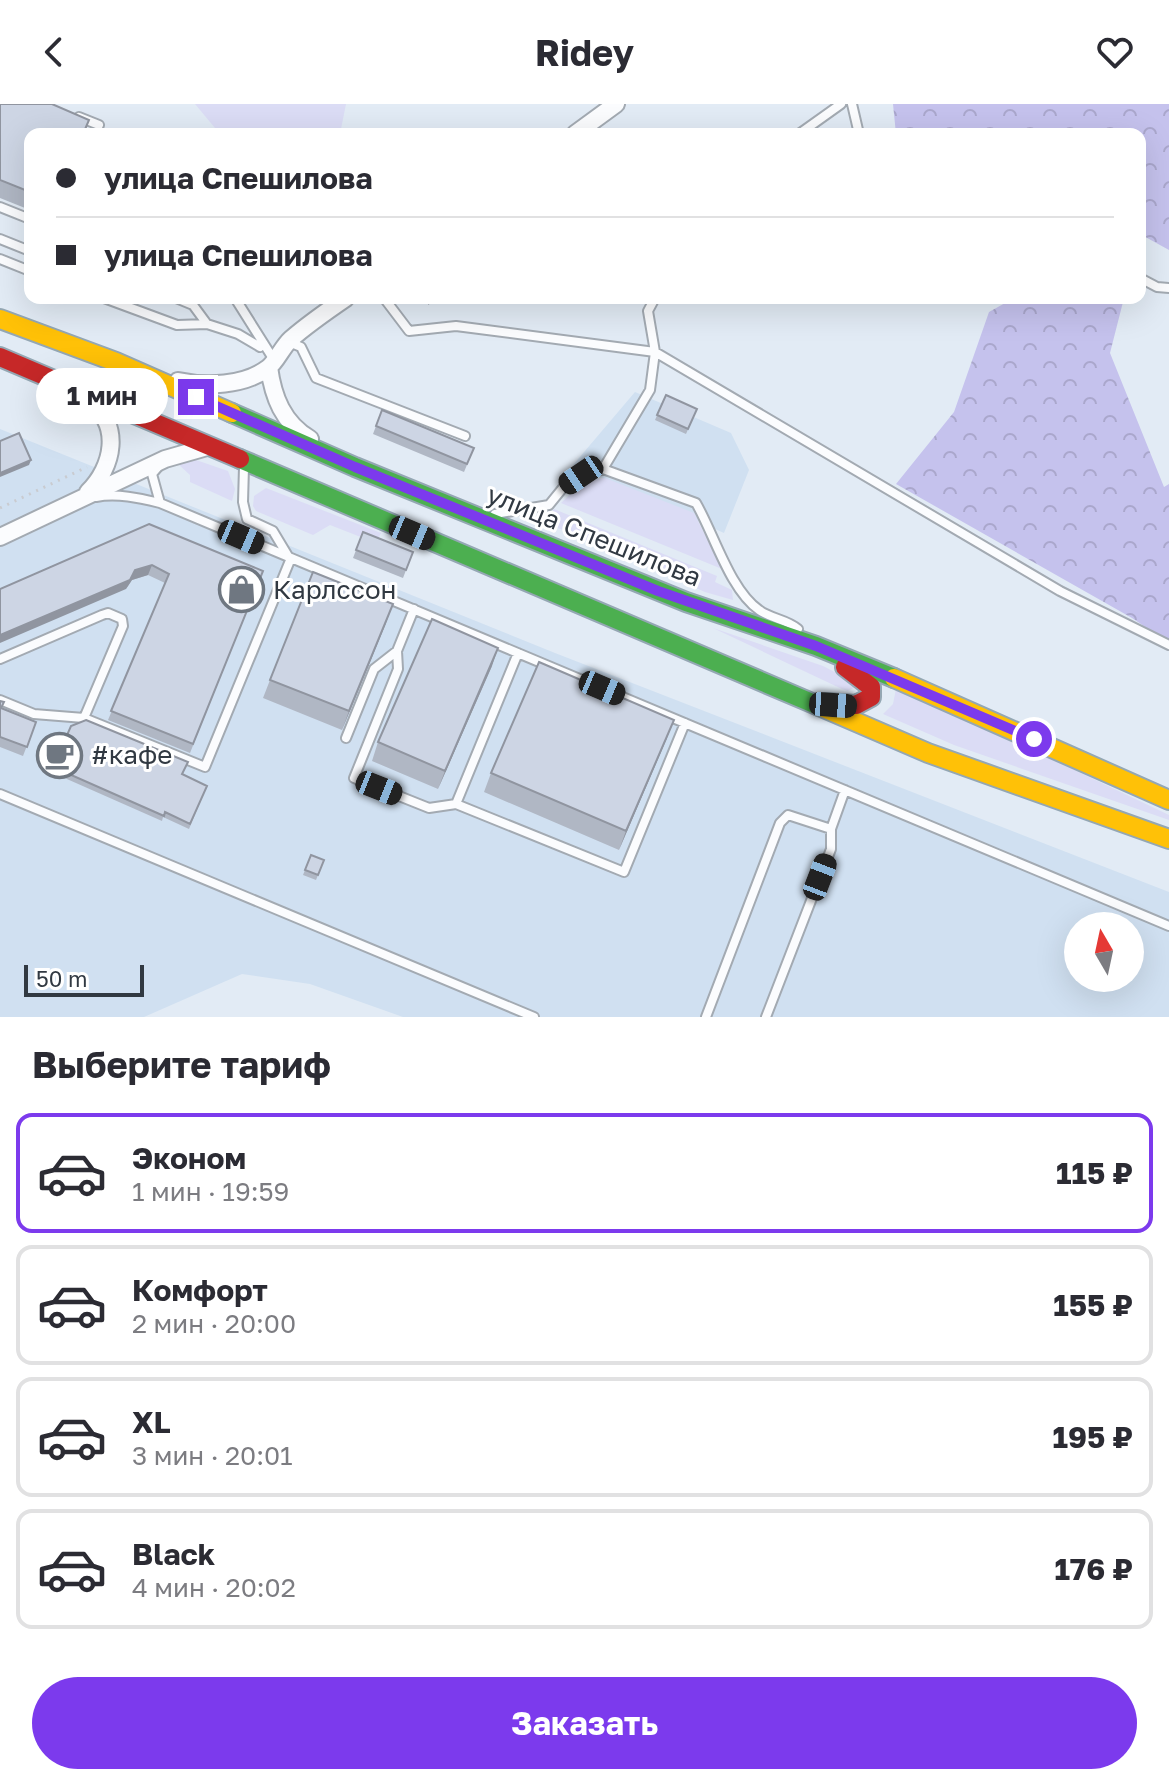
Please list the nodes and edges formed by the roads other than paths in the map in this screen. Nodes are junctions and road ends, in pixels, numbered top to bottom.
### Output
1 (616, 104) edge
2 (841, 104) edge
3 (852, 104) edge
4 (74, 114) edge
5 (98, 128) edge
6 (583, 128) edge
7 (807, 128) edge
8 (858, 128) edge
9 (0, 207) edge
10 (24, 217) edge
11 (0, 239) edge
12 (24, 249) edge
13 (0, 259) edge
14 (24, 269) edge
15 (1146, 281) edge
16 (1169, 288) edge
17 (120, 304) edge
18 (191, 304) edge
19 (238, 304) edge
20 (338, 304) edge
21 (389, 304) edge
22 (652, 304) edge
23 (0, 319) edge
24 (207, 324) junction
25 (289, 341) junction
26 (260, 347) dead end
27 (655, 352) junction
28 (0, 357) edge
29 (116, 362) junction
30 (271, 364) junction
31 (0, 365) edge
32 (35, 371) junction
33 (465, 436) dead end
34 (207, 447) junction
35 (165, 459) junction
36 (244, 463) junction
37 (355, 467) junction
38 (603, 469) junction
39 (74, 502) junction
40 (160, 503) junction
41 (459, 509) junction
42 (0, 537) edge
43 (289, 557) junction
44 (414, 609) junction
45 (1169, 645) edge
46 (816, 646) junction
47 (397, 651) junction
48 (518, 653) junction
49 (0, 659) edge
50 (790, 695) junction
51 (0, 700) edge
52 (84, 718) junction
53 (685, 723) junction
54 (346, 738) dead end
55 (845, 790) junction
56 (0, 794) edge
57 (1169, 800) edge
58 (456, 804) junction
59 (831, 829) junction
60 (1169, 839) edge
61 (1169, 926) edge
62 (534, 1017) edge
63 (706, 1017) edge
64 (766, 1017) edge

1 - 6 street
2 - 7 lane
3 - 8 lane
4 - 5 lane
9 - 10 lane
11 - 12 lane
13 - 14 lane
15 - 16 lane
17 - 24 lane
18 - 24 lane
19 - 30 lane
20 - 25 street
21 - 27 lane
22 - 27 lane
23 - 29 main road, улица Спешилова
24 - 26 lane
25 - 30 street
25 - 33 lane
27 - 38 lane
27 - 45 lane
28 - 32 main road
29 - 30 street
29 - 37 main road, улица Спешилова
30 - 37 street
31 - 32 lane
32 - 34 main road
32 - 39 street
34 - 35 street
34 - 36 main road
35 - 39 street
35 - 40 lane
36 - 43 lane
36 - 50 main road
37 - 41 main road, улица Спешилова
38 - 41 lane
38 - 46 lane
39 - 40 lane
39 - 42 street
40 - 43 lane
41 - 46 main road, улица Спешилова
43 - 44 lane
43 - 52 lane
44 - 47 lane
44 - 48 lane
46 - 50 main road
46 - 57 main road, улица Спешилова
47 - 54 lane
47 - 58 lane
48 - 53 lane
48 - 58 lane
49 - 52 lane
50 - 60 main road
51 - 52 lane
53 - 55 lane
53 - 58 lane
55 - 59 lane
55 - 61 lane
56 - 62 lane
59 - 63 lane
59 - 64 lane

